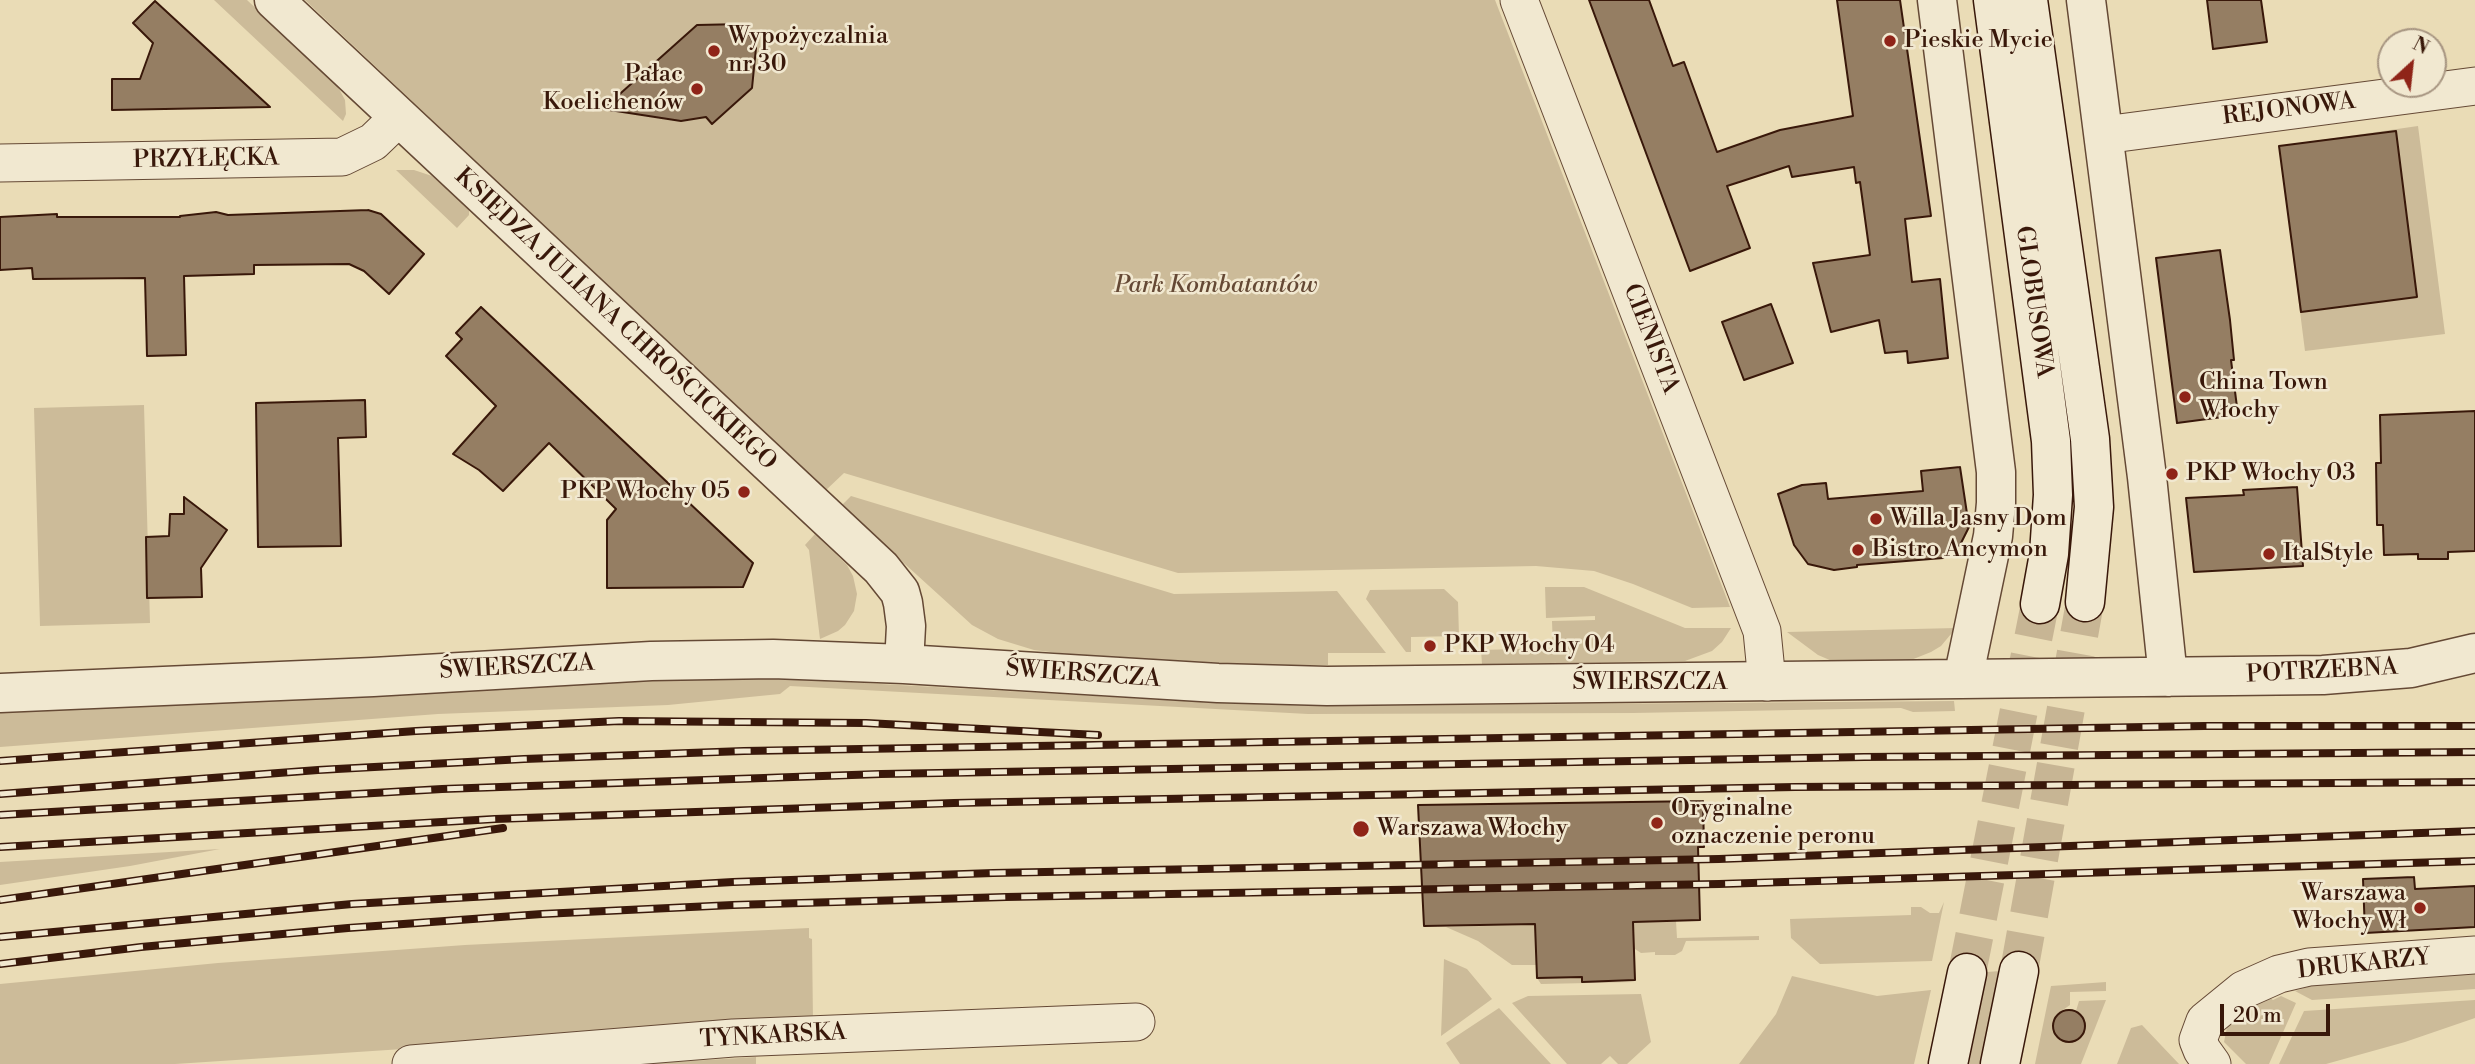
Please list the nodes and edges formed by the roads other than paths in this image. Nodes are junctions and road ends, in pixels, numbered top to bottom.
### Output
1 (274, 0) edge
2 (1519, 0) edge
3 (1937, 0) edge
4 (1993, 0) edge
5 (2028, 0) edge
6 (2086, 0) edge
7 (2475, 86) edge
8 (399, 117) junction
9 (2104, 135) junction
10 (0, 163) edge
11 (2085, 602) tunnel mouth
12 (2040, 604) tunnel mouth
13 (2475, 653) edge
14 (904, 664) junction
15 (2168, 677) junction
16 (1964, 679) junction
17 (1767, 682) junction
18 (0, 693) edge
19 (2475, 955) edge
20 (2019, 971) tunnel mouth
21 (1967, 973) tunnel mouth
22 (1136, 1022) dead end
23 (2205, 1052) edge
24 (411, 1064) edge
25 (1948, 1064) edge
26 (2000, 1064) edge

1 - 8 street, KSIĘDZA JULIANA CHROŚCICKIEGO
2 - 17 street, CIENISTA
3 - 16 street
4 - 12 street, GLOBUSOWA
5 - 11 street, GLOBUSOWA
6 - 9 street
7 - 9 street, REJONOWA
8 - 10 street, PRZYŁĘCKA
8 - 14 street, KSIĘDZA JULIANA CHROŚCICKIEGO
9 - 15 street
13 - 15 street, POTRZEBNA
14 - 17 street, ŚWIERSZCZA
14 - 18 street, ŚWIERSZCZA
15 - 16 street, ŚWIERSZCZA
16 - 17 street, ŚWIERSZCZA
19 - 23 street, DRUKARZY
20 - 26 street
21 - 25 street
22 - 24 street, TYNKARSKA

